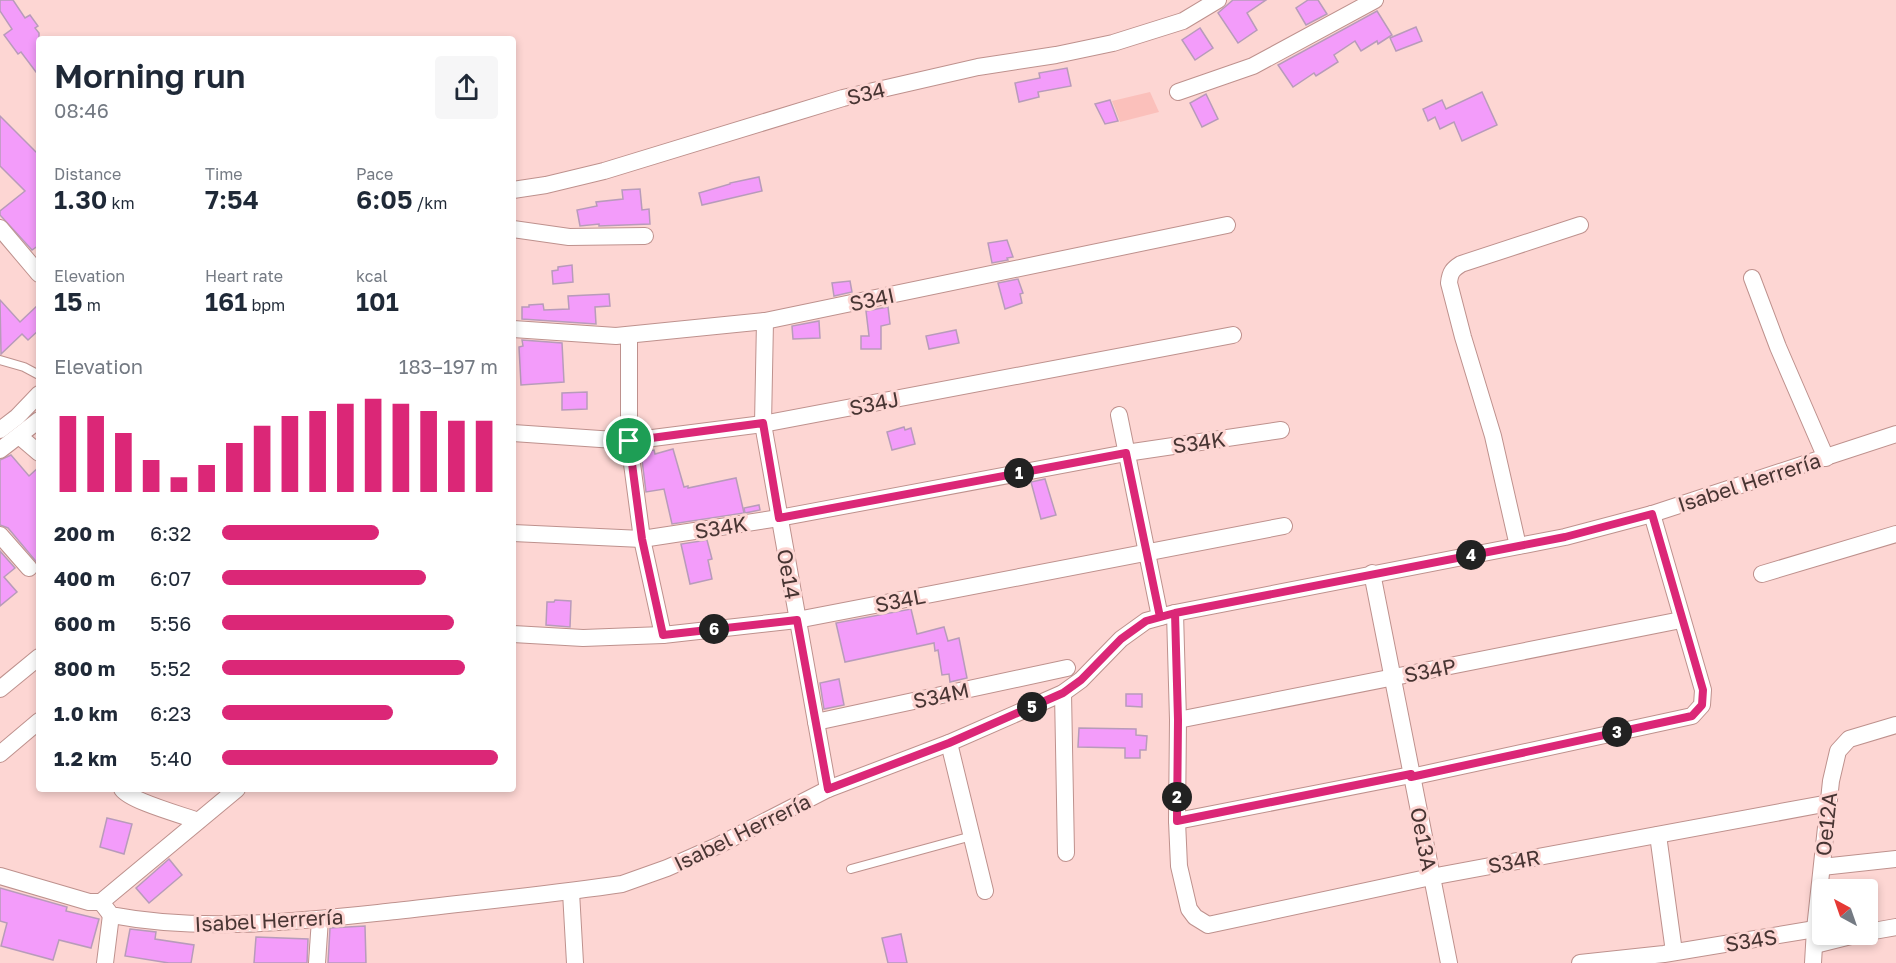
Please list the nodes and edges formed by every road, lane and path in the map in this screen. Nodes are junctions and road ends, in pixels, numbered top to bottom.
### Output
1 (1218, 0) edge
2 (1375, 0) edge
3 (1178, 92) dead end
4 (516, 190) edge
5 (1227, 225) dead end
6 (1580, 225) dead end
7 (0, 228) edge
8 (516, 229) edge
9 (645, 236) dead end
10 (36, 270) edge
11 (1752, 278) dead end
12 (765, 321) junction
13 (516, 329) edge
14 (629, 335) junction
15 (1233, 335) dead end
16 (0, 360) edge
17 (36, 373) edge
18 (36, 397) edge
19 (1119, 415) dead end
20 (36, 422) edge
21 (763, 423) junction
22 (0, 430) edge
23 (1281, 430) dead end
24 (516, 434) edge
25 (1896, 434) edge
26 (19, 436) junction
27 (629, 441) junction
28 (0, 450) edge
29 (36, 450) edge
30 (1126, 453) junction
31 (1826, 458) junction
32 (1652, 514) junction
33 (779, 518) junction
34 (1284, 526) dead end
35 (516, 533) edge
36 (1896, 534) edge
37 (0, 535) edge
38 (642, 539) junction
39 (1518, 546) junction
40 (1146, 551) junction
41 (29, 568) dead end
42 (1372, 573) junction
43 (1762, 574) dead end
44 (1167, 615) junction
45 (797, 620) junction
46 (1682, 620) junction
47 (516, 634) edge
48 (663, 635) junction
49 (36, 659) edge
50 (1067, 668) dead end
51 (1392, 678) junction
52 (0, 689) edge
53 (1063, 693) junction
54 (1178, 720) junction
55 (816, 722) junction
56 (36, 724) edge
57 (1896, 725) edge
58 (949, 743) junction
59 (0, 754) edge
60 (1411, 774) junction
61 (828, 789) junction
62 (124, 792) edge
63 (233, 792) edge
64 (1828, 803) junction
65 (198, 821) junction
66 (1177, 821) junction
67 (1658, 835) junction
68 (972, 836) junction
69 (1066, 853) dead end
70 (1896, 859) edge
71 (1822, 867) junction
72 (850, 869) dead end
73 (0, 876) edge
74 (1431, 877) junction
75 (1821, 879) edge
76 (985, 891) dead end
77 (571, 892) junction
78 (106, 909) junction
79 (320, 919) junction
80 (1896, 927) edge
81 (1878, 930) edge
82 (1812, 937) edge
83 (1814, 945) edge
84 (1674, 952) junction
85 (105, 963) edge
86 (317, 963) edge
87 (575, 963) edge
88 (1449, 963) edge
89 (1580, 963) edge
90 (1813, 963) edge

1 - 4 street, S34
2 - 3 street
5 - 12 street, S34I
6 - 39 street
7 - 10 street
8 - 9 street
11 - 31 street
12 - 14 street, S34I
12 - 21 street, Oe14
13 - 14 street, S34I
14 - 27 street
15 - 21 street, S34J
16 - 17 lane
18 - 22 street
19 - 30 street
20 - 26 street
21 - 27 street, S34J
21 - 33 street, Oe14
23 - 30 street, S34K
24 - 27 street, S34J
25 - 31 street, Isabel Herrería
26 - 28 street
26 - 29 street
27 - 38 street
30 - 33 street, S34K
30 - 40 street
31 - 32 street, Isabel Herrería
32 - 39 street, Isabel Herrería
32 - 46 street
33 - 38 street, S34K
33 - 45 street, Oe14
34 - 40 street, S34L
35 - 38 street, S34K
36 - 43 street
37 - 41 street
38 - 48 street
39 - 42 street, Isabel Herrería
40 - 44 street
40 - 45 street, S34L
42 - 44 street, Isabel Herrería
42 - 51 street, Oe13A
44 - 53 street, Isabel Herrería
44 - 54 street
45 - 48 street, S34L
45 - 55 street, Oe14
46 - 51 street, S34P
46 - 60 street
47 - 48 street, S34L
49 - 52 street
50 - 55 street, S34M
51 - 54 street, S34P
51 - 60 street, Oe13A
53 - 58 street, Isabel Herrería
53 - 69 street
54 - 66 street
55 - 61 street, Oe14
56 - 59 street
57 - 64 street, Oe12A
58 - 61 street, Isabel Herrería
58 - 68 street
60 - 66 street
60 - 74 street, Oe13A
61 - 77 street, Isabel Herrería
62 - 65 street
63 - 65 street
64 - 67 street, S34R
64 - 71 street, Oe12A
65 - 78 street
66 - 74 street, S34R
67 - 74 street, S34R
67 - 84 street
68 - 72 lane
68 - 76 street
70 - 71 street
71 - 75 street, Oe12A
73 - 78 street, Isabel Herrería
74 - 88 street, Oe13A
77 - 79 street, Isabel Herrería
77 - 87 street
78 - 79 street, Isabel Herrería
78 - 85 street
79 - 86 street
80 - 81 street
82 - 84 street, S34S
83 - 90 street, Oe12A
84 - 89 street, S34S

